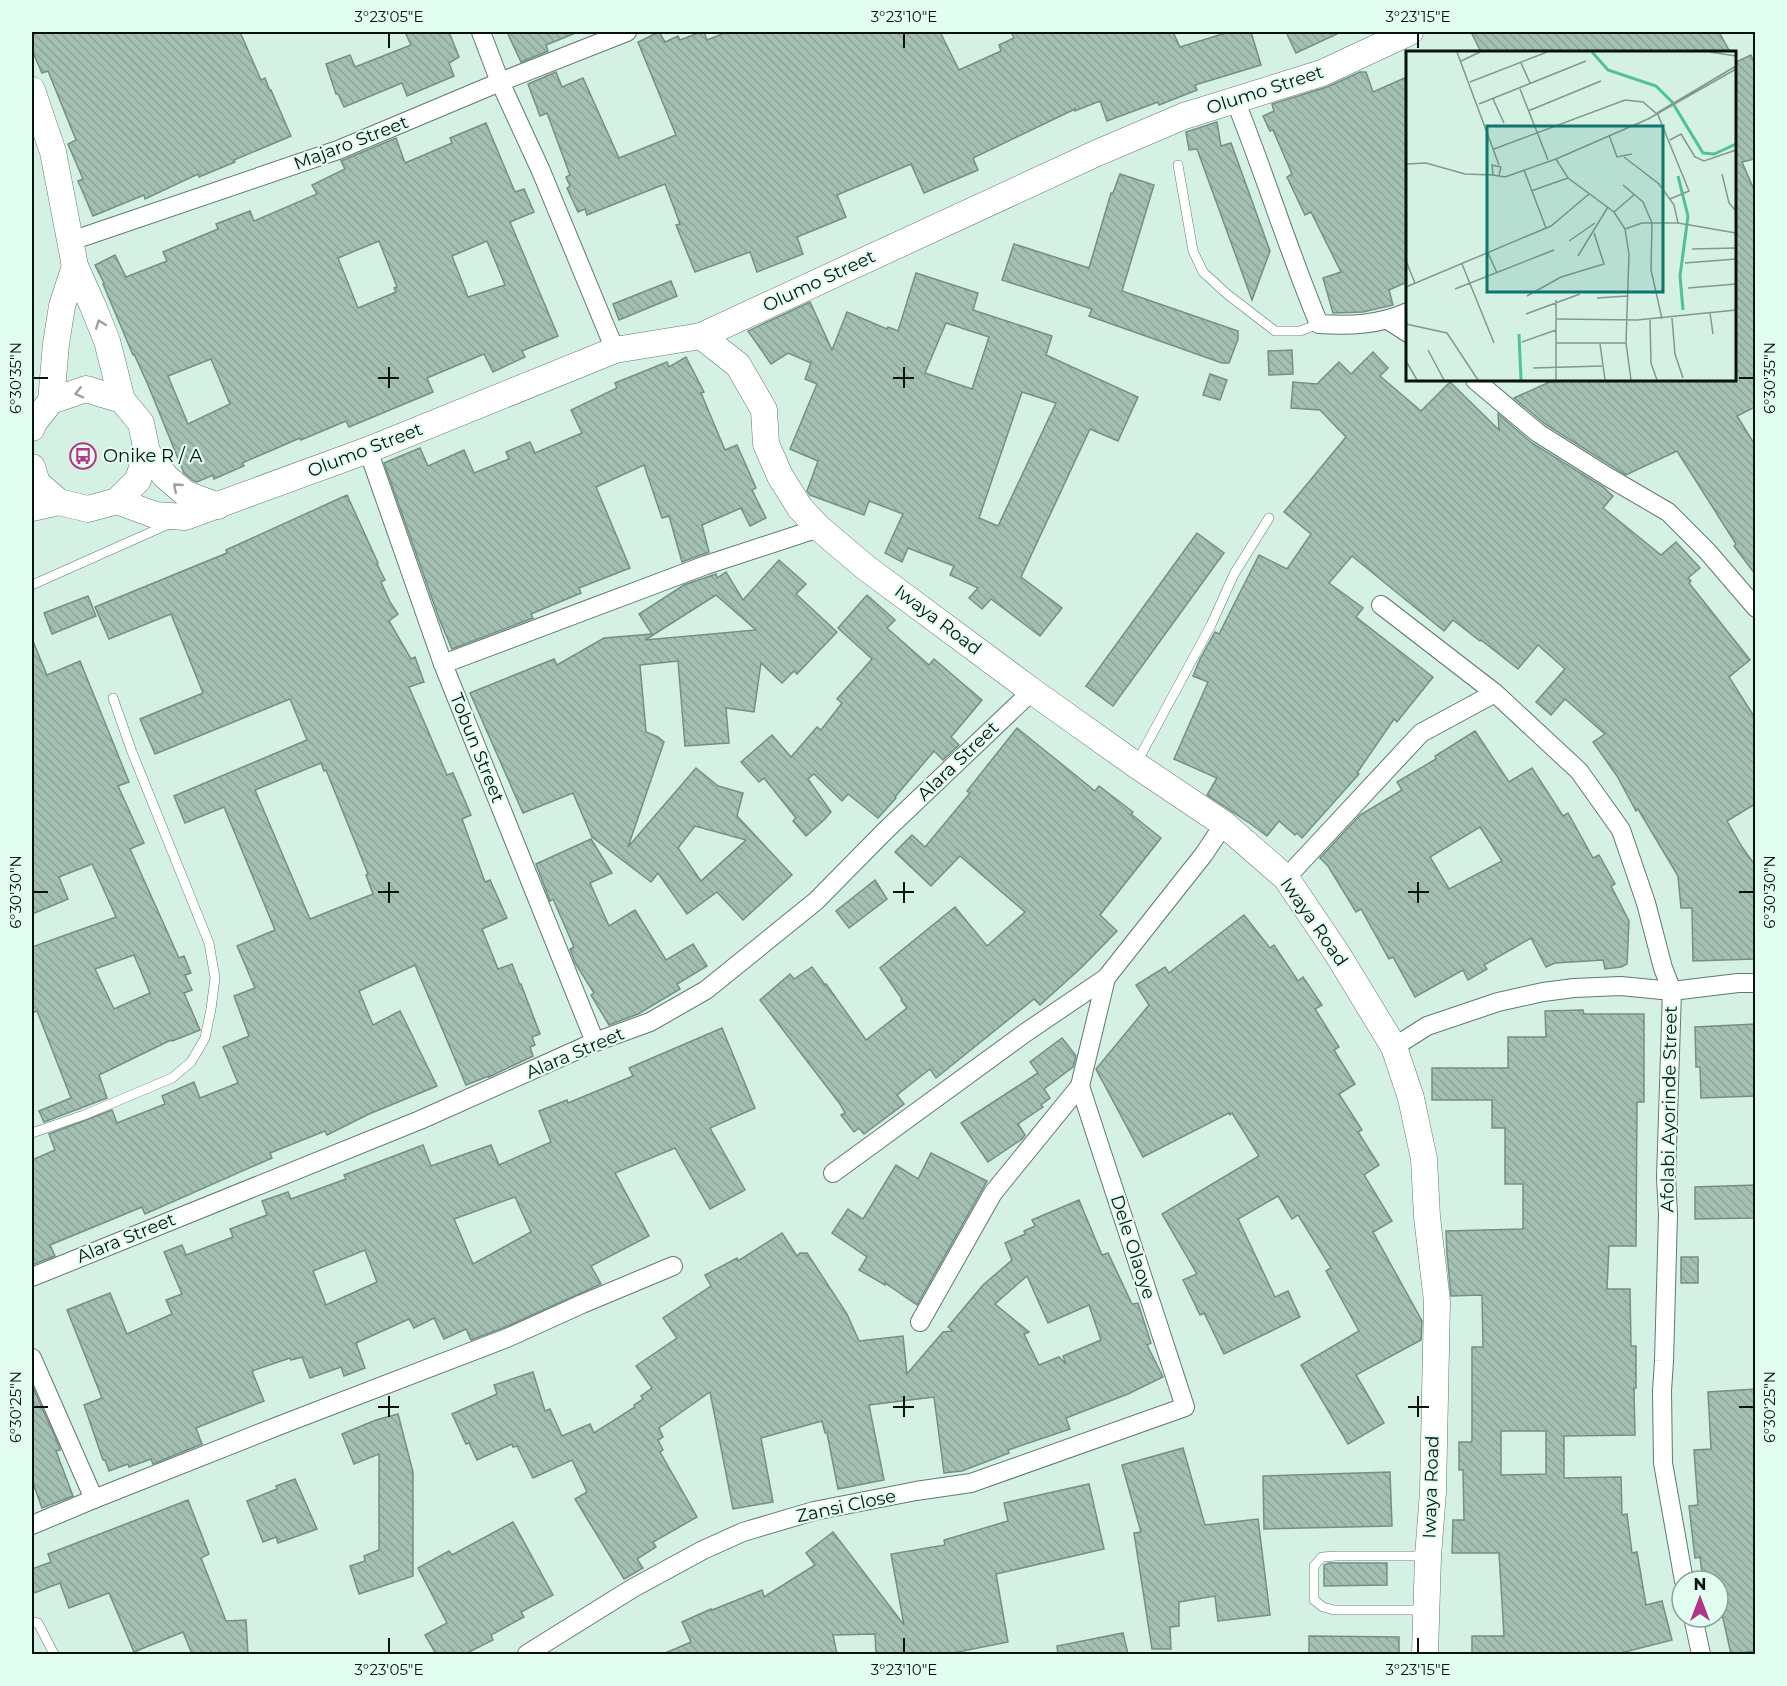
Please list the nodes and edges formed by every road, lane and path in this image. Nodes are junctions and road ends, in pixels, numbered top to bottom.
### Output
1 (481, 32) edge
2 (627, 32) edge
3 (1410, 32) edge
4 (500, 82) junction
5 (32, 90) edge
6 (1235, 100) junction
7 (1178, 165) dead end
8 (73, 254) junction
9 (1406, 312) edge
10 (1388, 320) junction
11 (1318, 324) junction
12 (1406, 332) edge
13 (701, 336) junction
14 (615, 350) junction
15 (1476, 381) edge
16 (122, 400) junction
17 (51, 401) junction
18 (32, 428) edge
19 (368, 450) junction
20 (147, 452) junction
21 (32, 467) edge
22 (117, 501) junction
23 (59, 502) junction
24 (218, 506) junction
25 (32, 508) edge
26 (185, 517) junction
27 (1269, 518) dead end
28 (819, 528) junction
29 (32, 585) edge
30 (1381, 604) dead end
31 (1755, 608) edge
32 (442, 664) junction
33 (1032, 691) junction
34 (1495, 693) junction
35 (113, 698) dead end
36 (1136, 765) junction
37 (1224, 824) junction
38 (1286, 878) junction
39 (1106, 978) junction
40 (1755, 983) edge
41 (1672, 991) junction
42 (595, 1042) junction
43 (1395, 1047) junction
44 (1080, 1086) junction
45 (32, 1133) edge
46 (833, 1173) dead end
47 (673, 1266) dead end
48 (32, 1277) edge
49 (920, 1322) dead end
50 (32, 1358) edge
51 (1185, 1407) joint
52 (94, 1498) junction
53 (32, 1526) edge
54 (1428, 1556) junction
55 (1682, 1569) edge
56 (1427, 1610) junction
57 (32, 1622) edge
58 (1696, 1629) edge
59 (54, 1654) edge
60 (527, 1654) edge
61 (1425, 1654) edge
62 (1701, 1654) edge

1 - 4 street
2 - 4 street, Majaro Street
3 - 6 street, Olumo Street
4 - 8 street, Majaro Street
4 - 14 street
5 - 8 street
6 - 11 street
6 - 13 street, Olumo Street
7 - 11 lane
16 -> 8 street
8 - 17 street
9 - 10 street
10 - 11 street
10 - 12 street
13 - 14 street, Olumo Street
13 - 28 street, Iwaya Road
14 - 19 street, Olumo Street
15 - 31 street
16 -> 17 street
16 - 20 street
17 - 18 street
19 - 24 street, Olumo Street
19 - 32 street, Tobun Street
20 - 22 street
24 -> 20 street
21 - 23 street
22 - 23 street
22 - 26 street
23 - 25 street
24 - 26 street, Olumo Street
26 - 29 lane
27 - 36 lane
28 - 32 street
28 - 33 street, Iwaya Road
30 - 34 street, Afolabi Ayorinde Street
32 - 42 street, Tobun Street
33 - 36 street, Iwaya Road
33 - 42 street, Alara Street
34 - 38 street
34 - 41 street, Afolabi Ayorinde Street
35 - 45 lane
36 - 37 street, Iwaya Road
37 - 38 street, Iwaya Road
37 - 39 street
38 - 43 street, Iwaya Road
39 - 44 street
39 - 46 street
40 - 41 street
41 - 43 street
41 - 55 street, Afolabi Ayorinde Street
42 - 48 street, Alara Street
43 - 54 street, Iwaya Road
44 - 49 street
44 - 51 street, Dele Olaoye
47 - 52 street
50 - 52 street
51 - 60 street, Zansi Close
52 - 53 street
54 - 56 street, Iwaya Road
54 - 56 lane
56 - 61 street, Iwaya Road
57 - 59 lane
58 - 62 street

